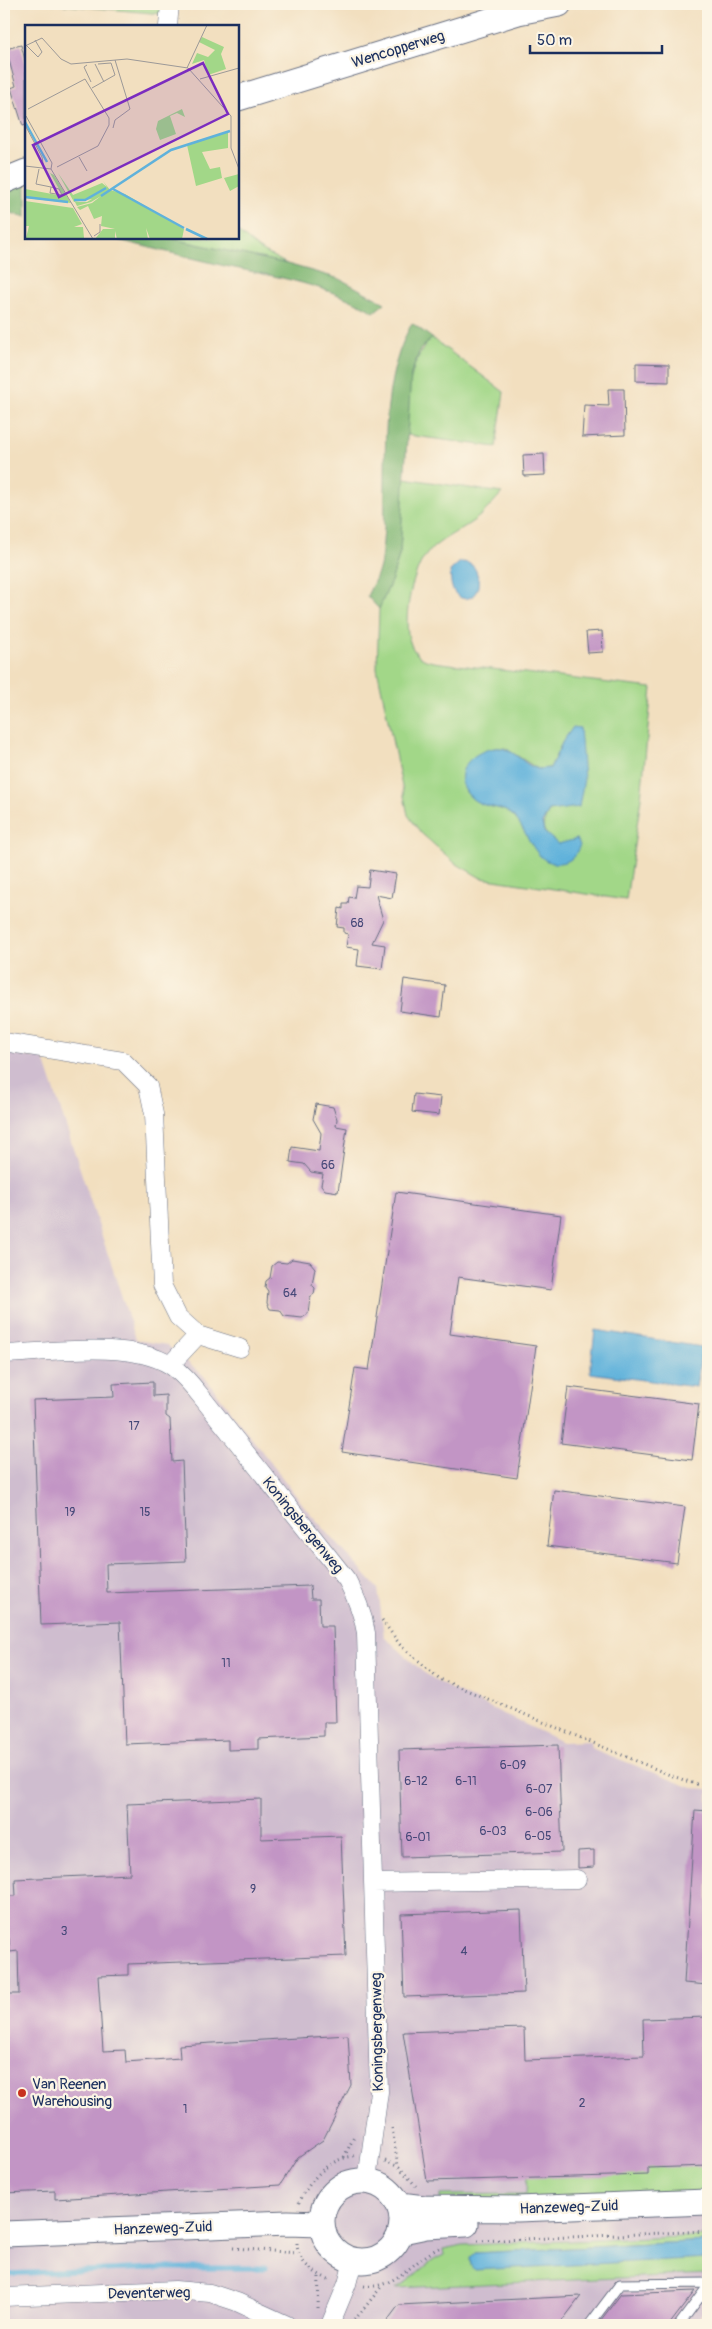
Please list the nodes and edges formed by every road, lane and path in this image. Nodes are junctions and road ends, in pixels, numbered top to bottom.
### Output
1 (170, 4) edge
2 (559, 4) edge
3 (168, 25) edge
4 (239, 98) edge
5 (25, 172) edge
6 (4, 181) edge
7 (4, 1042) edge
8 (198, 1335) junction
9 (240, 1348) dead end
10 (4, 1354) edge
11 (170, 1365) junction
12 (377, 1615) dead end
13 (708, 1784) edge
14 (577, 1879) dead end
15 (373, 1883) junction
16 (367, 2180) junction
17 (708, 2202) edge
18 (400, 2205) junction
19 (708, 2212) edge
20 (321, 2224) junction
21 (708, 2231) edge
22 (402, 2232) junction
23 (4, 2234) edge
24 (471, 2241) dead end
25 (444, 2246) dead end
26 (427, 2253) dead end
27 (353, 2261) junction
28 (319, 2276) dead end
29 (708, 2284) edge
30 (382, 2286) dead end
31 (4, 2297) edge
32 (319, 2311) dead end
33 (287, 2325) edge
34 (330, 2325) edge
35 (346, 2325) edge
36 (589, 2325) edge
37 (679, 2325) edge

1 - 3 street
2 - 4 street, Wencopperweg
5 - 6 street
7 - 8 street
8 - 9 street
8 - 11 street
10 - 11 street, Koningsbergenweg
11 - 15 street, Koningsbergenweg
12 - 13 path
14 - 15 street
15 - 16 street, Koningsbergenweg
16 - 18 street
16 - 20 street
17 - 18 street, Hanzeweg-Zuid
18 - 22 street
19 - 22 street, Hanzeweg-Zuid
20 - 23 street, Hanzeweg-Zuid
20 - 27 street
21 - 24 path, Hanzeweg-Zuid
22 - 27 street
25 - 26 path
27 - 34 street
28 - 32 path
29 - 36 lane
29 - 37 lane
30 - 35 path
31 - 33 street, Deventerweg

